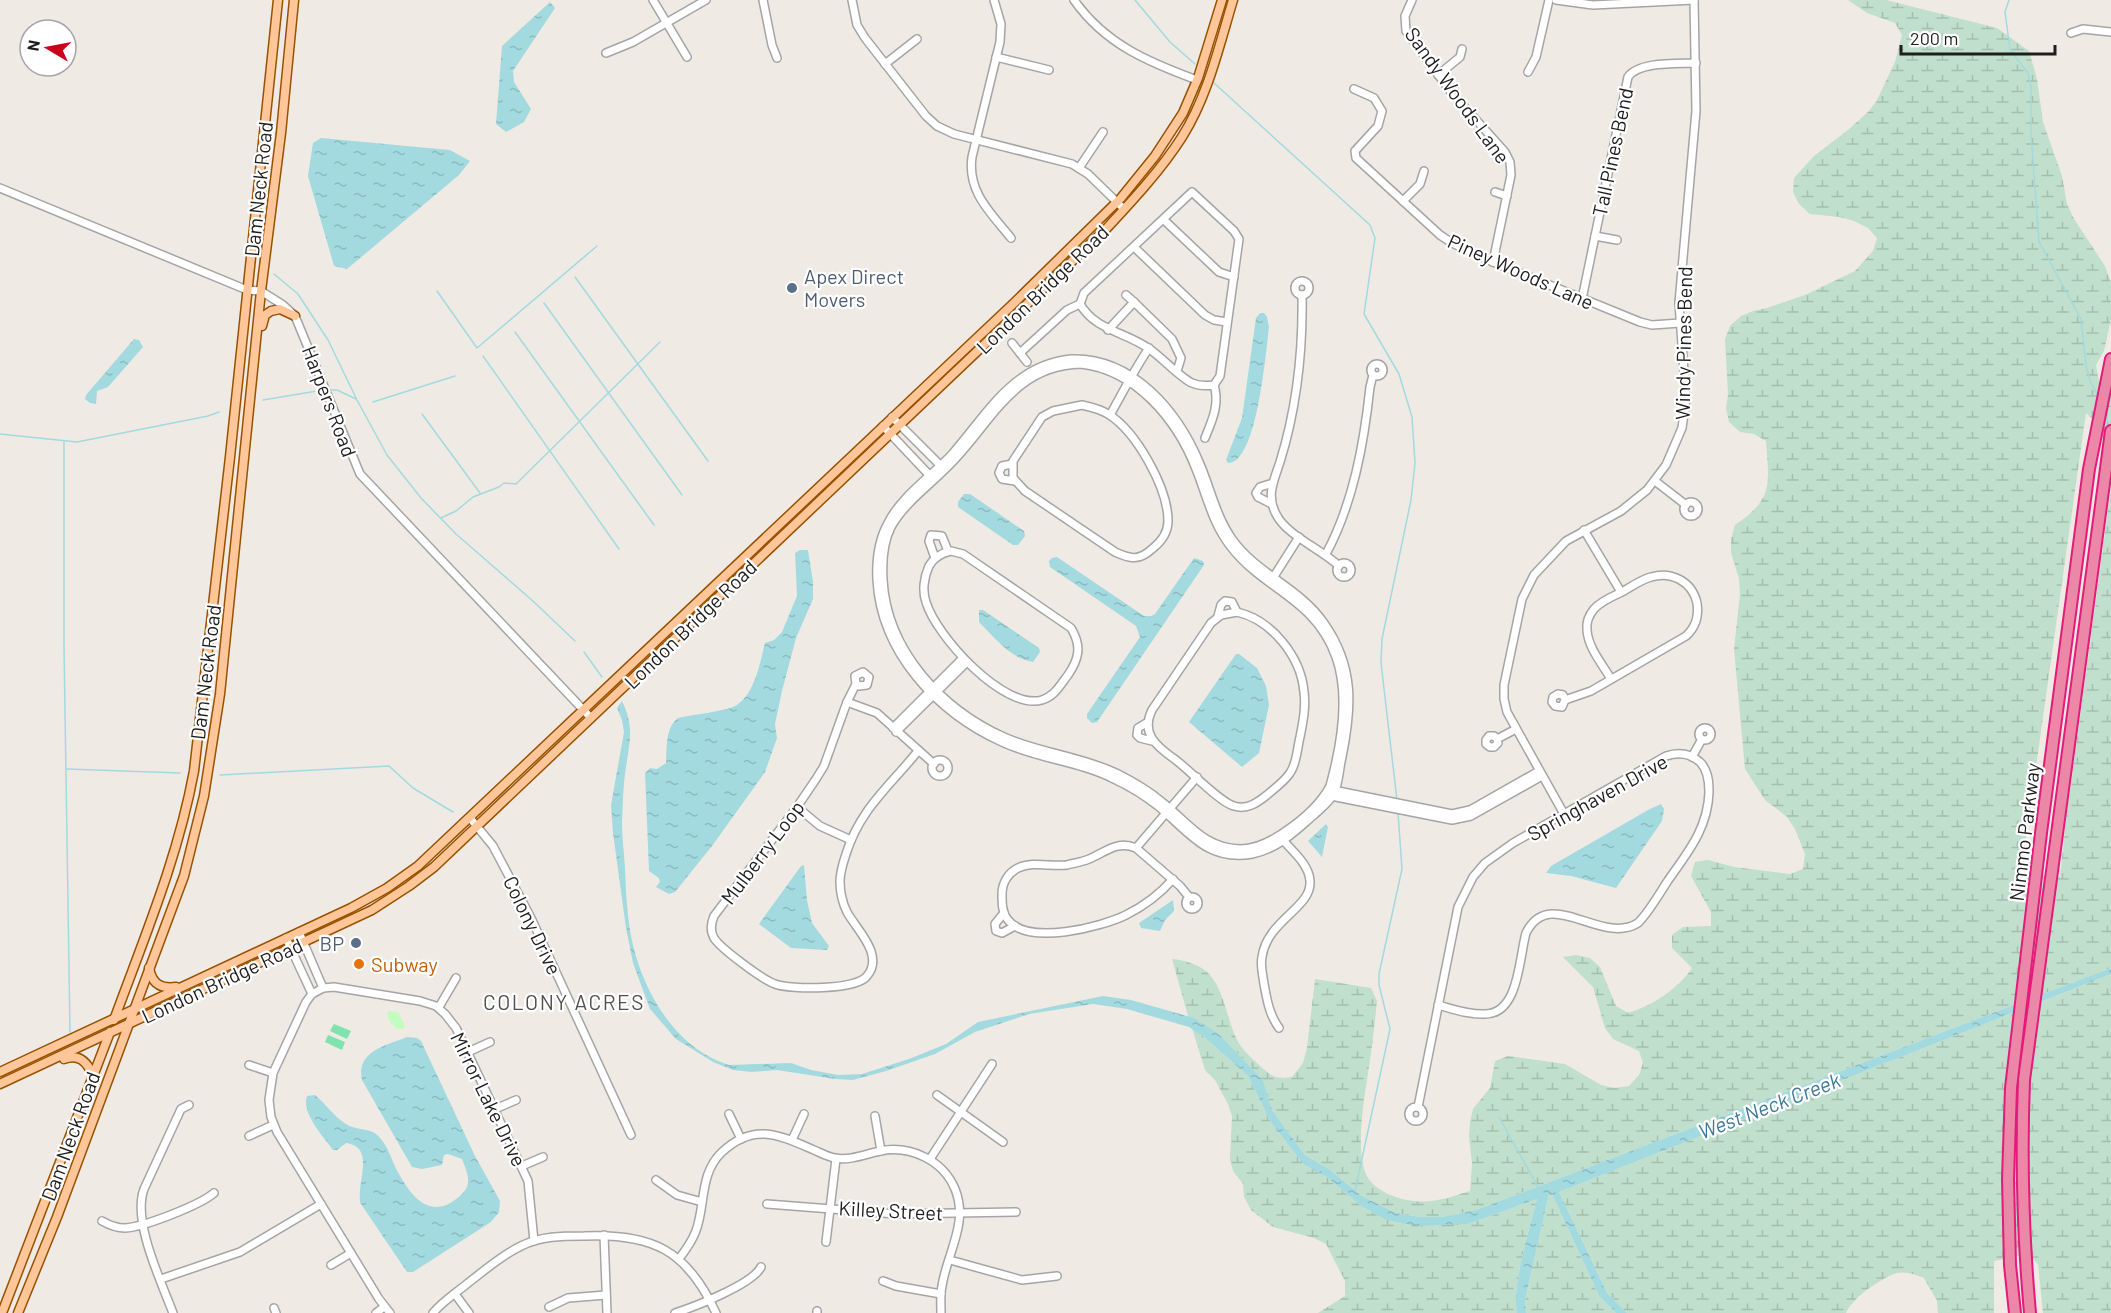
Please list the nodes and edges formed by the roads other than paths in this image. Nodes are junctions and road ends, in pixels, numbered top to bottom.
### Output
1 (278, 0) edge
2 (294, 0) edge
3 (653, 0) edge
4 (706, 0) edge
5 (764, 0) edge
6 (852, 0) edge
7 (994, 0) edge
8 (1074, 0) edge
9 (1222, 0) edge
10 (1233, 0) edge
11 (1412, 0) edge
12 (1549, 0) edge
13 (1556, 0) edge
14 (1694, 0) edge
15 (667, 23) junction
16 (2111, 32) edge
17 (2071, 33) dead end
18 (917, 39) dead end
19 (1462, 49) dead end
20 (606, 52) dead end
21 (687, 57) dead end
22 (996, 57) junction
23 (777, 58) dead end
24 (1696, 63) junction
25 (885, 64) junction
26 (1048, 70) dead end
27 (1528, 72) dead end
28 (1438, 75) junction
29 (1197, 80) junction
30 (1354, 89) dead end
31 (1103, 132) dead end
32 (976, 140) junction
33 (1079, 168) junction
34 (1424, 171) dead end
35 (0, 188) edge
36 (1495, 192) dead end
37 (1507, 196) junction
38 (1404, 201) junction
39 (1117, 203) junction
40 (1124, 209) junction
41 (1164, 220) junction
42 (1595, 236) junction
43 (1011, 238) dead end
44 (1617, 240) dead end
45 (1134, 247) junction
46 (1493, 262) junction
47 (1234, 277) junction
48 (247, 290) junction
49 (261, 291) junction
50 (1126, 295) dead end
51 (1302, 295) dead end
52 (1582, 299) junction
53 (1134, 302) junction
54 (1080, 304) junction
55 (295, 316) junction
56 (1227, 322) junction
57 (1680, 322) junction
58 (1108, 330) junction
59 (1012, 343) dead end
60 (1149, 348) junction
61 (1020, 354) junction
62 (2111, 359) edge
63 (1027, 362) dead end
64 (1177, 370) junction
65 (1374, 375) dead end
66 (1130, 378) junction
67 (1214, 385) junction
68 (251, 388) junction
69 (1110, 415) junction
70 (892, 417) junction
71 (900, 425) junction
72 (883, 426) junction
73 (890, 434) junction
74 (2110, 435) edge
75 (1206, 438) dead end
76 (1012, 464) junction
77 (942, 468) junction
78 (932, 478) junction
79 (1015, 480) junction
80 (1655, 481) junction
81 (1273, 483) junction
82 (1272, 504) junction
83 (1686, 505) dead end
84 (1584, 530) junction
85 (1299, 537) junction
86 (948, 551) junction
87 (1326, 554) junction
88 (935, 558) junction
89 (1339, 566) dead end
90 (1272, 580) junction
91 (1621, 592) junction
92 (1237, 612) junction
93 (1218, 616) junction
94 (965, 660) junction
95 (1611, 679) junction
96 (856, 684) dead end
97 (933, 691) junction
98 (1565, 700) dead end
99 (848, 702) junction
100 (584, 711) junction
101 (591, 718) junction
102 (1148, 722) junction
103 (1516, 729) junction
104 (895, 730) junction
105 (1497, 739) dead end
106 (1702, 739) dead end
107 (1152, 741) junction
108 (918, 751) junction
109 (1692, 757) junction
110 (934, 764) dead end
111 (1541, 774) junction
112 (1197, 777) junction
113 (1330, 793) junction
114 (797, 807) junction
115 (1168, 811) junction
116 (1564, 814) junction
117 (470, 818) junction
118 (477, 827) junction
119 (1282, 838) junction
120 (850, 840) junction
121 (1136, 848) junction
122 (1173, 879) junction
123 (1190, 897) dead end
124 (1004, 912) junction
125 (1015, 926) junction
126 (299, 932) junction
127 (286, 938) junction
128 (303, 942) junction
129 (291, 947) junction
130 (149, 968) junction
131 (456, 978) dead end
132 (183, 986) junction
133 (323, 988) junction
134 (312, 994) junction
135 (1438, 1005) junction
136 (439, 1007) junction
137 (134, 1010) junction
138 (114, 1019) junction
139 (129, 1023) junction
140 (1279, 1028) dead end
141 (110, 1033) junction
142 (490, 1042) dead end
143 (468, 1052) junction
144 (992, 1064) dead end
145 (249, 1065) dead end
146 (0, 1072) edge
147 (273, 1073) junction
148 (19, 1075) junction
149 (93, 1075) junction
150 (0, 1084) edge
151 (938, 1095) dead end
152 (516, 1100) dead end
153 (189, 1105) dead end
154 (1418, 1107) dead end
155 (495, 1109) junction
156 (961, 1113) junction
157 (729, 1114) dead end
158 (804, 1114) dead end
159 (875, 1116) dead end
160 (273, 1125) junction
161 (631, 1135) dead end
162 (249, 1136) dead end
163 (741, 1139) junction
164 (792, 1140) junction
165 (1003, 1142) dead end
166 (881, 1151) junction
167 (543, 1157) dead end
168 (836, 1159) junction
169 (930, 1159) junction
170 (522, 1166) junction
171 (656, 1180) dead end
172 (214, 1193) dead end
173 (702, 1202) junction
174 (321, 1204) junction
175 (767, 1204) dead end
176 (830, 1208) junction
177 (1016, 1212) dead end
178 (959, 1213) junction
179 (102, 1221) dead end
180 (142, 1224) junction
181 (604, 1235) junction
182 (534, 1241) junction
183 (826, 1242) dead end
184 (351, 1253) junction
185 (679, 1260) junction
186 (950, 1260) junction
187 (331, 1265) dead end
188 (761, 1267) dead end
189 (1057, 1276) dead end
190 (161, 1280) junction
191 (883, 1281) dead end
192 (455, 1294) junction
193 (941, 1294) junction
194 (606, 1295) junction
195 (710, 1299) junction
196 (384, 1307) junction
197 (549, 1307) dead end
198 (2, 1313) edge
199 (18, 1313) edge
200 (173, 1313) edge
201 (375, 1313) edge
202 (390, 1313) edge
203 (433, 1313) edge
204 (469, 1313) edge
205 (606, 1313) edge
206 (675, 1313) edge
207 (716, 1313) edge
208 (941, 1313) edge
209 (2015, 1313) edge
210 (2030, 1313) edge

1 - 48 main road, Dam Neck Road
2 - 49 main road, Dam Neck Road
3 - 15 street
4 - 15 street
5 - 23 street
6 - 25 street
7 - 22 street
8 - 29 street
9 - 29 main road, London Bridge Road
10 - 40 main road, London Bridge Road
11 - 28 street, Sandy Woods Lane
12 - 27 street
13 - 14 street
14 - 24 street, Windy Pines Bend
15 - 20 street
15 - 21 street
16 - 17 street
18 - 25 street
19 - 28 street
22 - 26 street
22 - 32 street
24 - 42 street, Tall Pines Bend
24 - 57 street, Windy Pines Bend
25 - 32 street
28 - 37 street, Sandy Woods Lane
29 - 39 main road, London Bridge Road
30 - 38 street, Piney Woods Lane
31 - 33 street
32 - 33 street
32 - 43 street
33 - 39 street
34 - 38 street
35 - 48 street, Harpers Road
36 - 37 street
37 - 46 street, Sandy Woods Lane
38 - 46 street, Piney Woods Lane
39 - 40 street
39 - 70 main road, London Bridge Road
40 - 71 main road, London Bridge Road
41 - 45 street
41 - 47 street
41 - 47 street
42 - 44 street
42 - 52 street, Tall Pines Bend
45 - 54 street
45 - 56 street
46 - 52 street, Piney Woods Lane
47 - 56 street
48 - 49 street, Harpers Road
48 - 138 main road, Dam Neck Road
49 - 55 street, Harpers Road
49 - 68 main road, Dam Neck Road
50 - 53 street
51 - 81 street
52 - 57 street, Piney Woods Lane
53 - 58 street
53 - 64 street
54 - 58 street
54 - 61 street
55 - 68 main road
55 - 100 street, Harpers Road
56 - 67 street
57 - 80 street, Windy Pines Bend
58 - 60 street
59 - 61 street
60 - 64 street
60 - 66 street
61 - 63 street
62 - 209 highway, Nimmo Parkway
64 - 67 street
65 - 87 street
66 - 69 street
66 - 77 street
66 - 90 street
67 - 75 street
68 - 130 main road, Dam Neck Road
69 - 76 street
69 - 79 street
70 - 71 street
70 - 72 main road, London Bridge Road
71 - 73 main road, London Bridge Road
71 - 77 street
72 - 73 street
72 - 100 main road, London Bridge Road
73 - 78 street
73 - 101 main road, London Bridge Road
74 - 210 highway, Nimmo Parkway
76 - 79 street
76 - 79 street
77 - 78 street
78 - 97 street
80 - 83 street
80 - 84 street, Windy Pines Bend
81 - 82 street
81 - 82 street
82 - 85 street
84 - 91 street
84 - 103 street, Windy Pines Bend
85 - 87 street
85 - 90 street
86 - 88 street
86 - 88 street
86 - 94 street
87 - 89 street
88 - 94 street
90 - 113 street
91 - 95 street
91 - 95 street
92 - 93 street
92 - 93 street
92 - 112 street
93 - 102 street
94 - 97 street
95 - 98 street
96 - 99 street, Mulberry Loop
97 - 104 street
97 - 115 street
99 - 104 street
99 - 114 street, Mulberry Loop
100 - 101 street, Harpers Road
100 - 117 main road, London Bridge Road
101 - 118 main road, London Bridge Road
102 - 107 street
102 - 107 street
103 - 105 street
103 - 111 street, Windy Pines Bend
104 - 108 street
106 - 109 street
107 - 112 street
108 - 110 street
108 - 120 street, Mulberry Loop
109 - 116 street, Springhaven Drive
109 - 135 street, Springhaven Drive
111 - 113 street
111 - 116 street, Windy Pines Bend
112 - 115 street
113 - 119 street
114 - 120 street
114 - 120 street, Mulberry Loop
115 - 119 street
115 - 121 street
116 - 135 street, Springhaven Drive
117 - 118 street, Colony Drive
117 - 126 main road, London Bridge Road
118 - 128 main road, London Bridge Road
118 - 161 street, Colony Drive
119 - 140 street
121 - 122 street
121 - 124 street
122 - 123 street
122 - 125 street
124 - 125 street
124 - 125 street
126 - 127 main road, London Bridge Road
126 - 128 street
127 - 129 street
127 - 132 main road, London Bridge Road
128 - 129 main road, London Bridge Road
128 - 133 street
129 - 134 street
129 - 139 main road, London Bridge Road
130 - 132 main road
130 - 137 main road, Dam Neck Road
131 - 136 street
132 - 137 main road, London Bridge Road
133 - 134 street
133 - 136 street
134 - 147 street
135 - 154 street, Springhaven Drive
136 - 143 street, Mirror Lake Drive
137 - 138 main road, London Bridge Road
137 - 139 main road, Dam Neck Road
138 - 141 main road, Dam Neck Road
138 - 146 main road, London Bridge Road
139 - 141 main road, London Bridge Road
139 - 199 main road, Dam Neck Road
141 - 148 main road, London Bridge Road
141 - 149 main road, Dam Neck Road
142 - 143 street
143 - 155 street, Mirror Lake Drive
144 - 156 street
145 - 147 street
147 - 160 street
148 - 149 main road
148 - 150 main road, London Bridge Road
149 - 198 main road, Dam Neck Road
151 - 156 street
152 - 155 street
153 - 180 street
155 - 170 street, Mirror Lake Drive
156 - 165 street
156 - 169 street
157 - 163 street
158 - 164 street
159 - 166 street
160 - 162 street
160 - 174 street
163 - 164 street
163 - 173 street
164 - 168 street
166 - 168 street
166 - 169 street
167 - 170 street
168 - 176 street
169 - 178 street
170 - 182 street, Mirror Lake Drive
171 - 173 street
172 - 180 street
173 - 185 street
174 - 184 street
174 - 190 street
175 - 176 street, Killey Street
176 - 178 street, Killey Street
176 - 183 street
177 - 178 street, Killey Street
178 - 186 street
179 - 180 street
180 - 190 street
181 - 182 street
181 - 185 street
181 - 194 street
182 - 192 street
184 - 187 street
184 - 196 street
185 - 195 street
186 - 189 street
186 - 193 street
188 - 195 street
190 - 200 street
191 - 193 street
192 - 203 street
192 - 204 street
193 - 208 street
194 - 197 street
194 - 205 street
195 - 206 street
195 - 207 street
196 - 201 street
196 - 202 street

